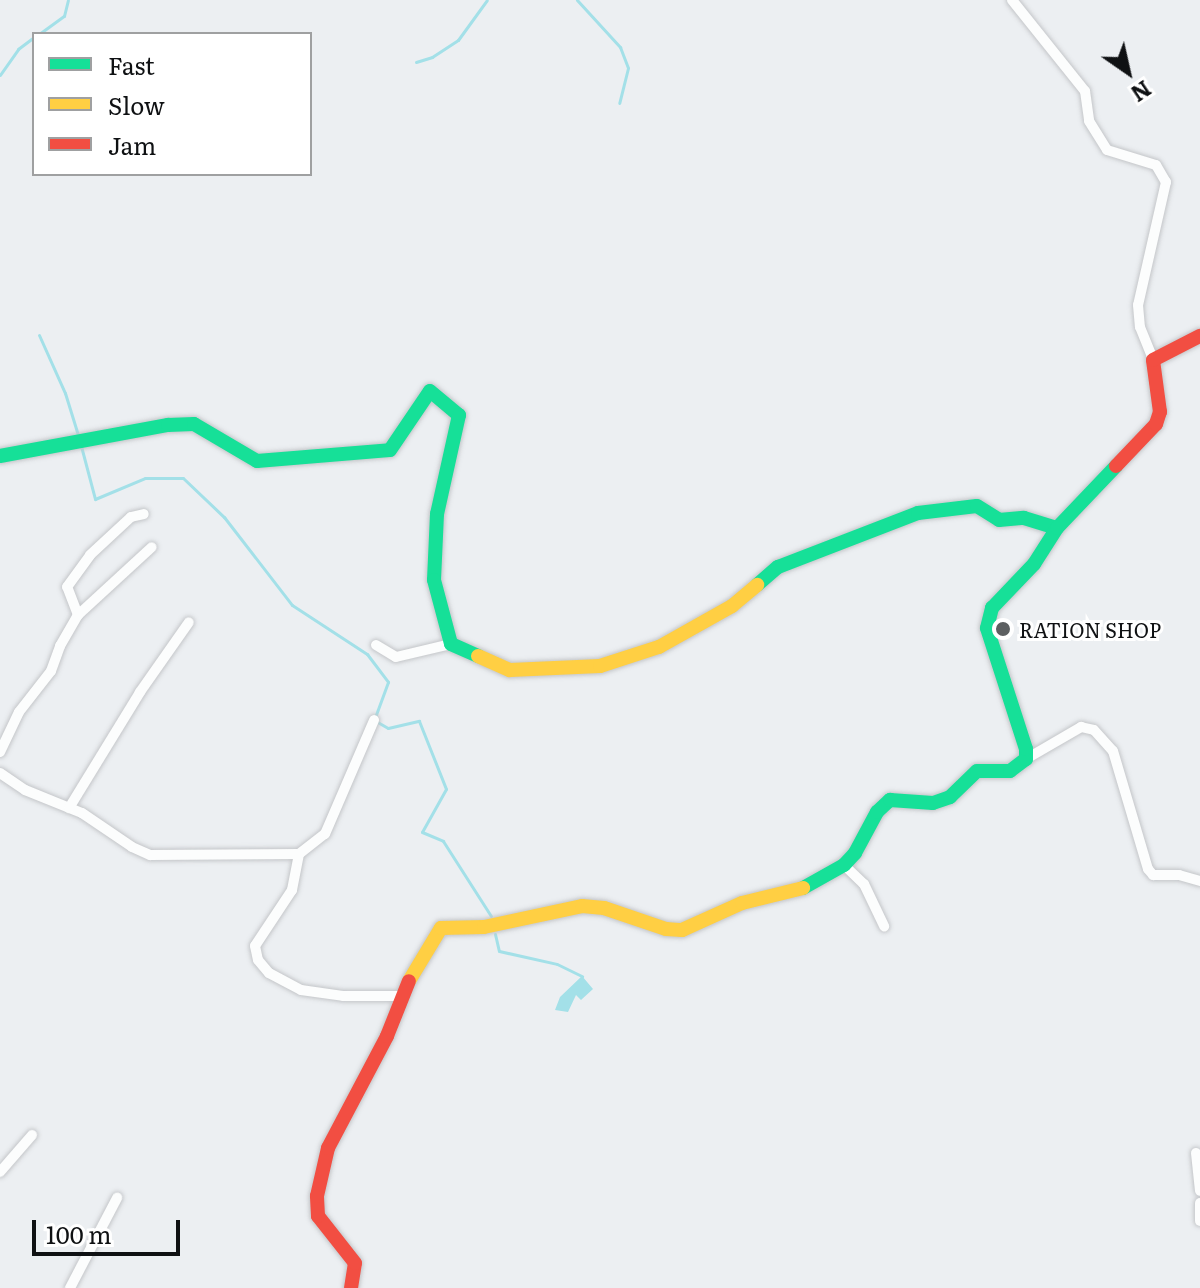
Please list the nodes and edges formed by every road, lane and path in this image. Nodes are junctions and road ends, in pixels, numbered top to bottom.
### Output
1 (1012, 0) edge
2 (1200, 336) edge
3 (1153, 360) junction
4 (0, 456) edge
5 (144, 514) dead end
6 (1057, 528) junction
7 (152, 547) dead end
8 (78, 615) junction
9 (189, 622) dead end
10 (451, 644) junction
11 (376, 645) dead end
12 (374, 720) dead end
13 (0, 752) edge
14 (1026, 759) junction
15 (0, 773) edge
16 (69, 808) junction
17 (299, 854) junction
18 (844, 865) junction
19 (1200, 881) edge
20 (884, 926) dead end
21 (401, 996) junction
22 (32, 1135) dead end
23 (1196, 1153) dead end
24 (0, 1172) edge
25 (1200, 1191) edge
26 (117, 1198) dead end
27 (1200, 1203) edge
28 (1200, 1221) edge
29 (70, 1288) edge
30 (351, 1288) edge

1 - 3 street
2 - 3 street
3 - 6 street
4 - 10 street
5 - 8 street
6 - 10 street
6 - 14 street
7 - 8 street
8 - 13 street
9 - 16 street
10 - 11 street
12 - 17 street
14 - 18 street
14 - 19 street
15 - 16 street
16 - 17 street
17 - 21 street
18 - 20 street
18 - 21 street
21 - 30 street
22 - 24 street
23 - 25 street
26 - 29 street
27 - 28 street

